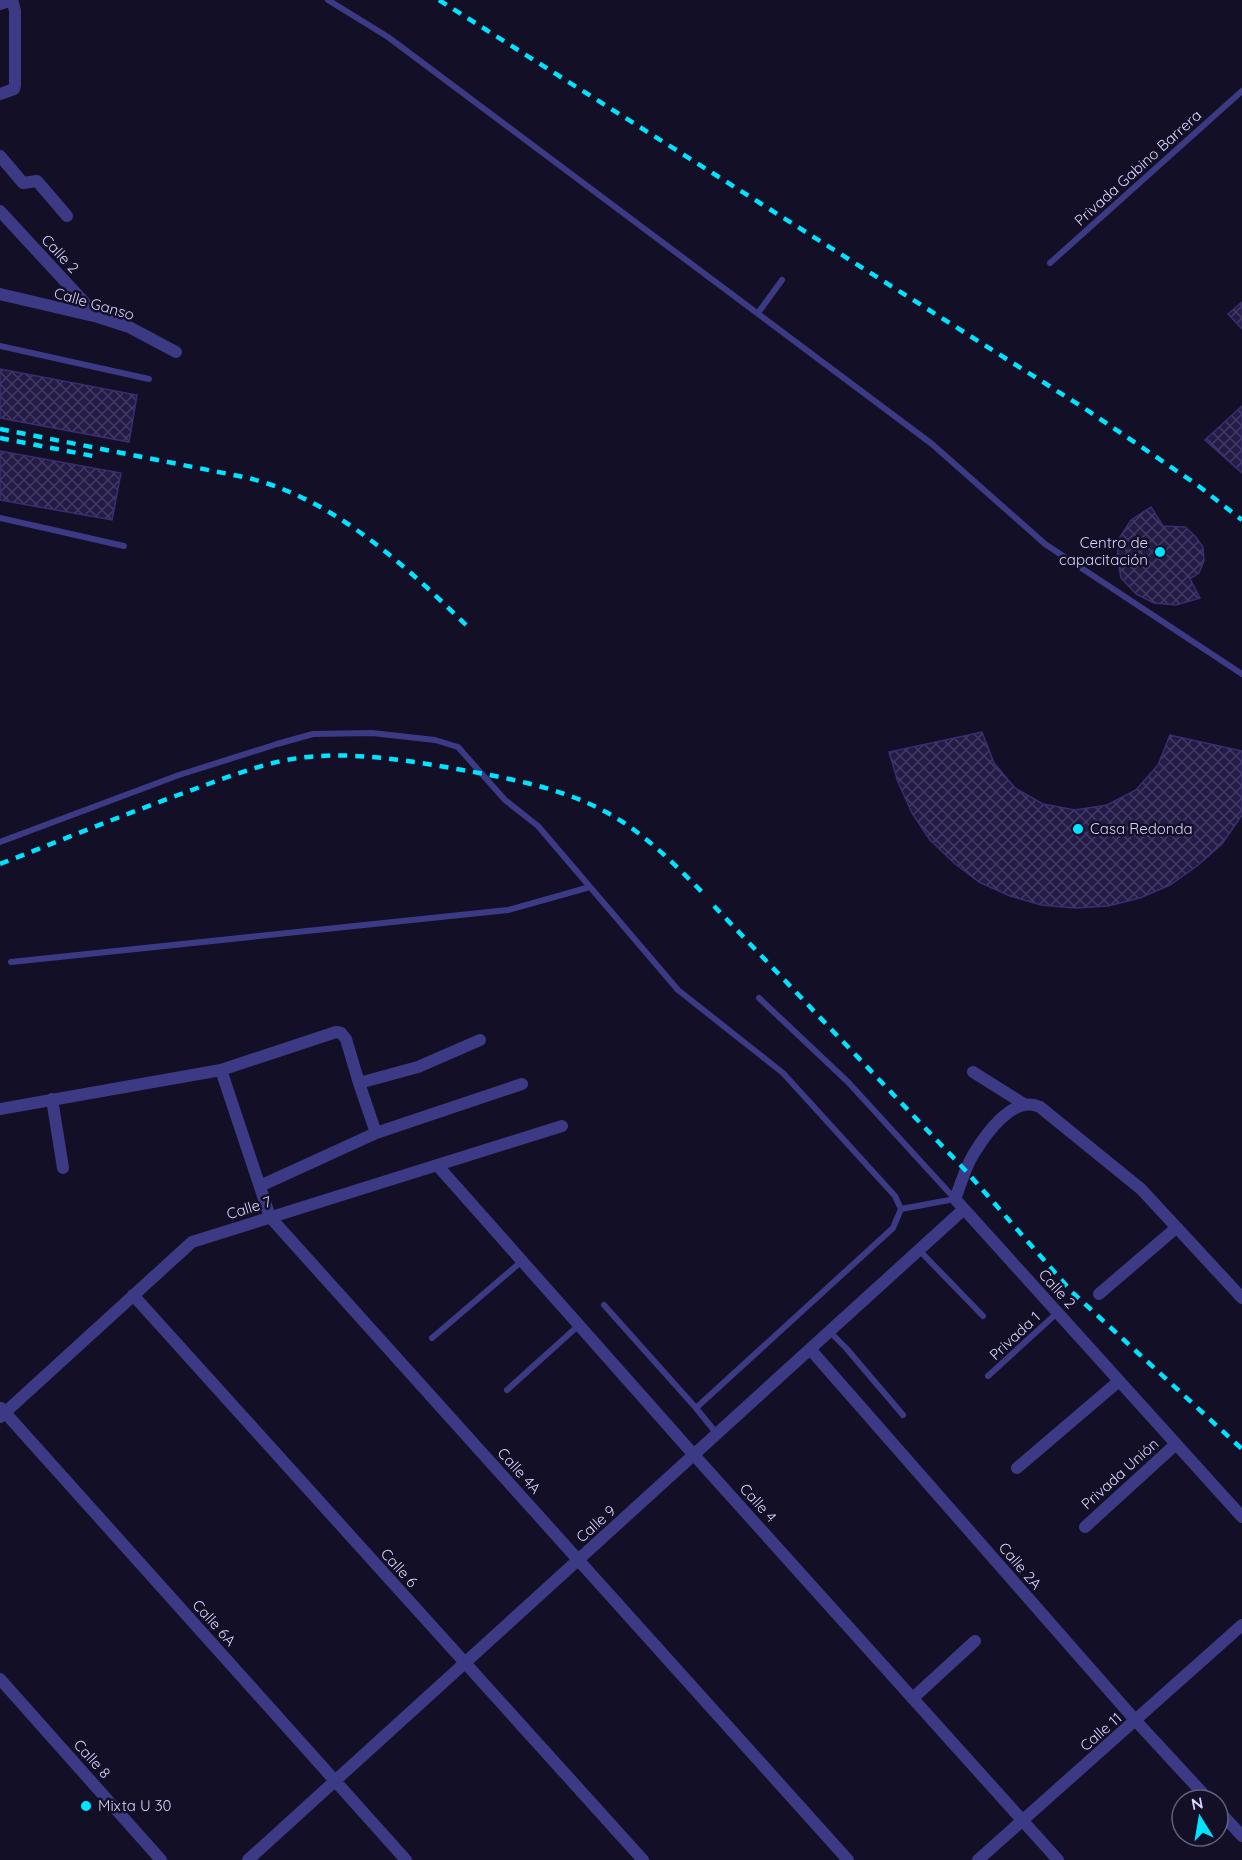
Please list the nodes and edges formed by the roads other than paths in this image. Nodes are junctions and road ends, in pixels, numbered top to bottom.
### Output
1 (328, 0) edge
2 (0, 4) edge
3 (1242, 91) edge
4 (0, 94) edge
5 (0, 156) edge
6 (0, 211) edge
7 (67, 216) dead end
8 (1050, 263) dead end
9 (782, 280) dead end
10 (0, 294) edge
11 (758, 313) junction
12 (98, 317) junction
13 (0, 346) edge
14 (176, 352) dead end
15 (149, 379) dead end
16 (0, 518) edge
17 (124, 546) dead end
18 (1242, 674) edge
19 (0, 842) edge
20 (590, 887) junction
21 (11, 962) dead end
22 (759, 998) dead end
23 (480, 1040) dead end
24 (221, 1070) junction
25 (973, 1072) dead end
26 (359, 1083) junction
27 (522, 1084) dead end
28 (52, 1099) junction
29 (1024, 1104) junction
30 (0, 1109) edge
31 (562, 1126) dead end
32 (376, 1133) junction
33 (437, 1165) junction
34 (63, 1168) dead end
35 (260, 1186) junction
36 (955, 1199) junction
37 (902, 1209) junction
38 (964, 1209) junction
39 (270, 1217) junction
40 (1176, 1228) junction
41 (919, 1250) junction
42 (522, 1261) junction
43 (1099, 1293) dead end
44 (133, 1295) junction
45 (1242, 1298) edge
46 (604, 1305) dead end
47 (1058, 1312) junction
48 (983, 1316) dead end
49 (579, 1325) junction
50 (830, 1332) junction
51 (432, 1338) dead end
52 (810, 1349) junction
53 (988, 1376) dead end
54 (1119, 1381) junction
55 (507, 1390) dead end
56 (696, 1408) junction
57 (2, 1412) edge
58 (903, 1414) dead end
59 (717, 1434) junction
60 (1176, 1444) junction
61 (694, 1455) junction
62 (1017, 1468) dead end
63 (1242, 1517) edge
64 (1085, 1527) dead end
65 (578, 1560) junction
66 (1242, 1625) edge
67 (975, 1641) dead end
68 (465, 1663) junction
69 (0, 1679) edge
70 (913, 1698) junction
71 (1136, 1721) junction
72 (335, 1780) junction
73 (1198, 1788) edge
74 (1022, 1820) junction
75 (1230, 1823) edge
76 (1242, 1836) edge
77 (161, 1860) edge
78 (248, 1860) edge
79 (406, 1860) edge
80 (643, 1860) edge
81 (848, 1860) edge
82 (978, 1860) edge
83 (1058, 1860) edge

1 - 11 lane
2 - 4 street
3 - 8 lane, Privada Gabino Barrera
5 - 7 street
6 - 12 street, Calle 2
9 - 11 lane
10 - 12 street, Calle Ganso
11 - 18 lane
12 - 14 street, Calle Ganso
13 - 15 lane
16 - 17 lane
19 - 20 lane
20 - 21 lane
20 - 37 lane
22 - 36 lane, Calle 2
23 - 26 street
24 - 26 street
24 - 28 street
24 - 35 street, Calle 4A
25 - 29 street
26 - 32 street
27 - 32 street
28 - 30 street
28 - 34 street
29 - 36 street
29 - 40 street
31 - 33 street, Calle 7
32 - 35 street
33 - 39 street, Calle 7
33 - 42 street, Calle 4
35 - 39 street, Calle 4A
36 - 37 lane
36 - 38 street, Calle 2
37 - 56 lane
38 - 41 street, Calle 9
38 - 47 street, Calle 2
39 - 44 street, Calle 7
39 - 65 street, Calle 4A
40 - 43 street
40 - 45 street
41 - 48 lane
41 - 50 street, Calle 9
42 - 49 street, Calle 4
42 - 51 lane
44 - 57 street, Calle 7
44 - 68 street, Calle 6
46 - 56 lane
47 - 53 lane, Privada 1
47 - 54 street, Calle 2
49 - 55 lane
49 - 61 street, Calle 4
50 - 52 street, Calle 9
50 - 58 lane
52 - 59 street, Calle 9
52 - 71 street, Calle 2A
54 - 60 street, Calle 2
54 - 62 street
56 - 59 lane
57 - 72 street, Calle 6A
59 - 61 street, Calle 9
60 - 63 street, Calle 2
60 - 64 street, Privada Unión
61 - 65 street, Calle 9
61 - 70 street, Calle 4
65 - 68 street, Calle 9
65 - 81 street, Calle 4A
66 - 71 street, Calle 11
67 - 70 street
68 - 72 street, Calle 9
68 - 80 street, Calle 6
69 - 77 street, Calle 8
70 - 74 street, Calle 4
71 - 73 street, Calle 2A
71 - 74 street, Calle 11
72 - 78 street, Calle 9
72 - 79 street, Calle 6A
74 - 82 street, Calle 11
74 - 83 street, Calle 4
75 - 76 street

